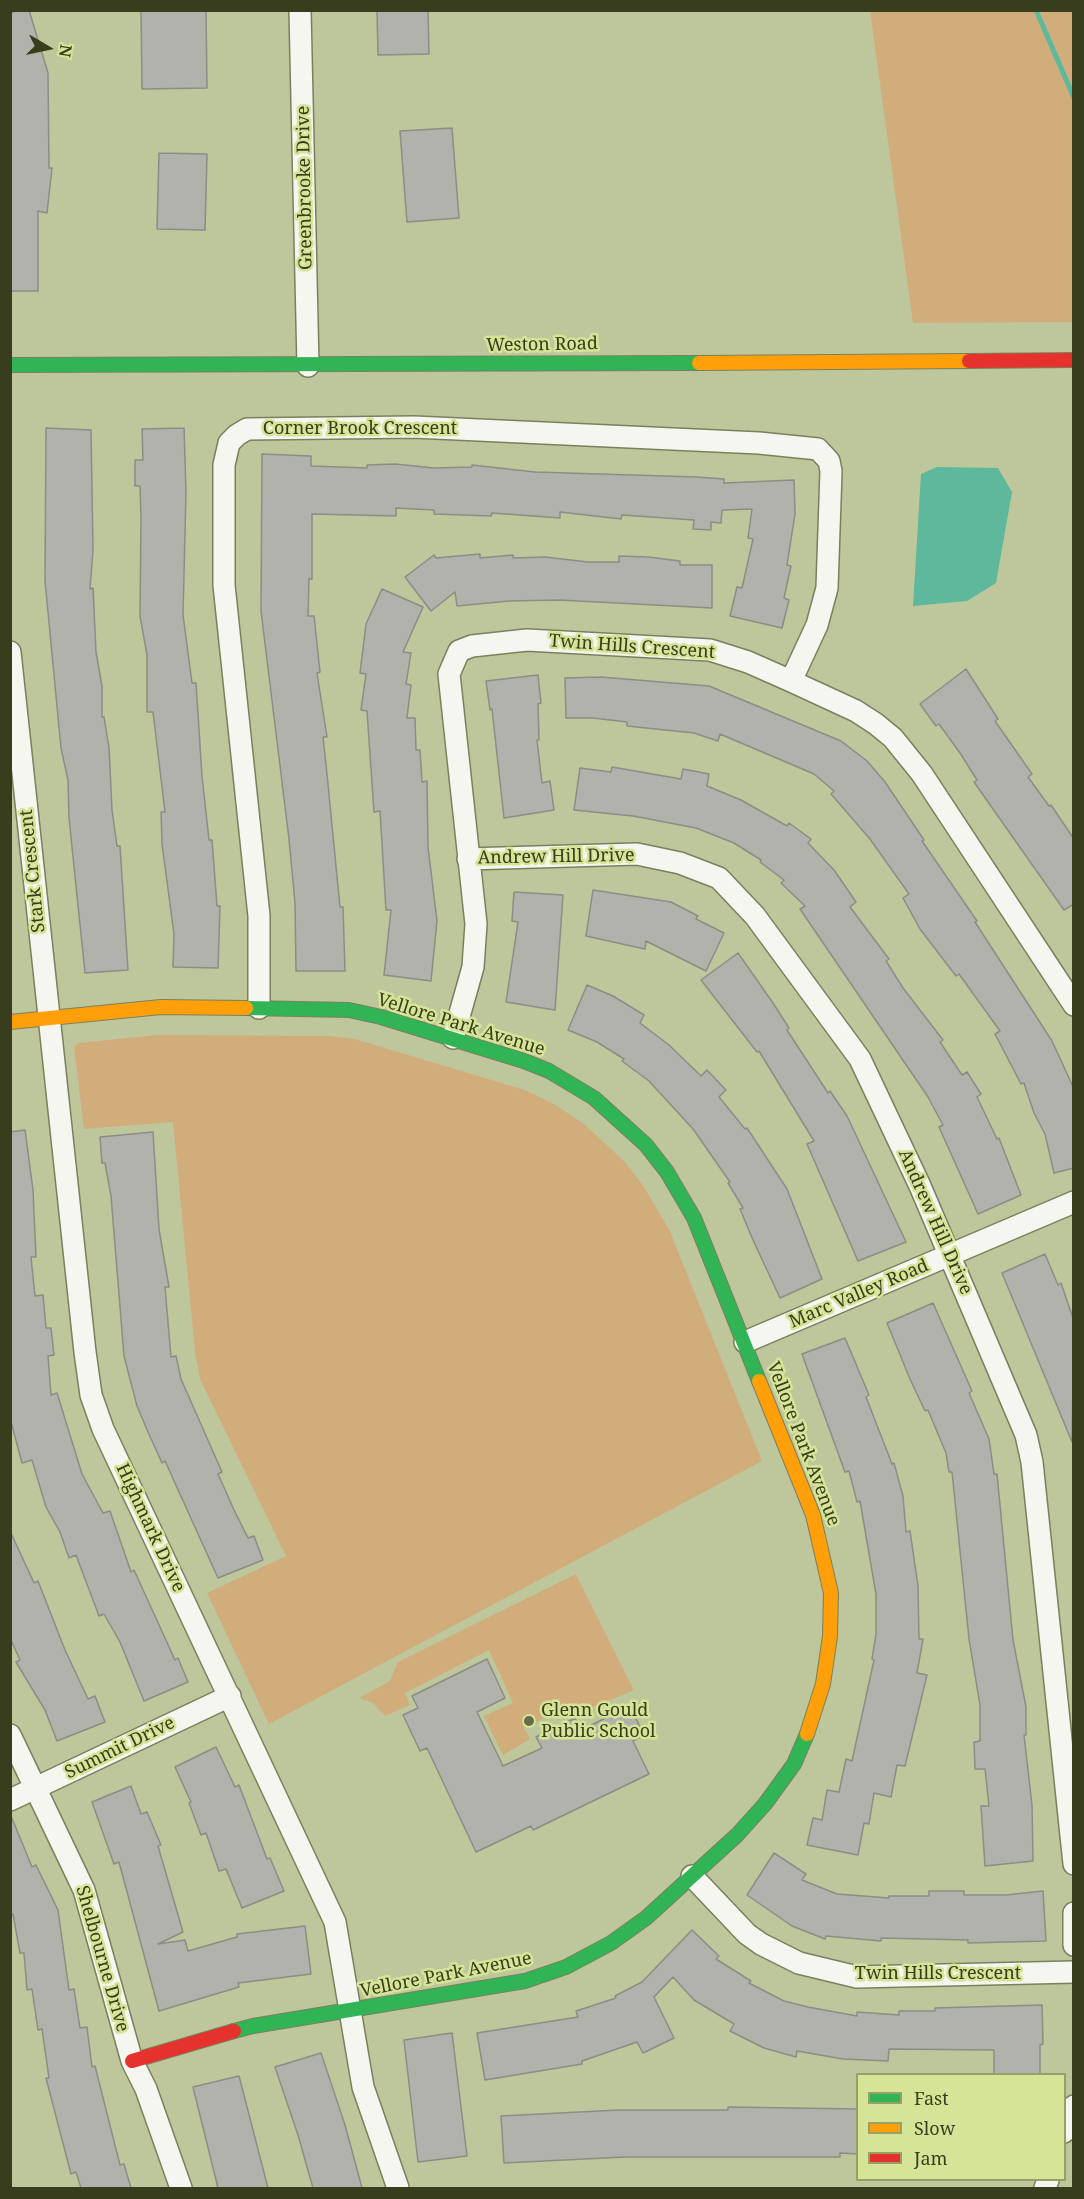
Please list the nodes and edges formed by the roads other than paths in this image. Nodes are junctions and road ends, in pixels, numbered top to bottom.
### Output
1 (300, 10) edge
2 (1074, 360) edge
3 (10, 365) edge
4 (308, 366) junction
5 (10, 652) edge
6 (791, 681) junction
7 (468, 859) junction
8 (1074, 1005) edge
9 (259, 1008) junction
10 (49, 1018) junction
11 (10, 1022) edge
12 (453, 1038) junction
13 (1074, 1202) edge
14 (950, 1256) junction
15 (745, 1342) junction
16 (230, 1696) junction
17 (10, 1735) edge
18 (37, 1789) junction
19 (10, 1800) edge
20 (1074, 1864) edge
21 (692, 1876) junction
22 (1074, 1913) edge
23 (1074, 1944) edge
24 (1074, 1972) edge
25 (350, 2011) junction
26 (132, 2061) junction
27 (1074, 2106) edge
28 (1066, 2129) edge
29 (181, 2188) edge
30 (398, 2188) edge

1 - 4 street, Greenbrooke Drive
2 - 4 street, Weston Road
3 - 4 street, Weston Road
5 - 10 street, Stark Crescent
6 - 7 street, Twin Hills Crescent
6 - 8 street, Twin Hills Crescent
6 - 9 street, Corner Brook Crescent
7 - 12 street, Twin Hills Crescent
7 - 14 street, Andrew Hill Drive
9 - 10 street, Vellore Park Avenue
9 - 12 street, Vellore Park Avenue
10 - 11 street, Vellore Park Avenue
10 - 16 street, Highmark Drive
12 - 15 street, Vellore Park Avenue
13 - 14 street, Marc Valley Road
14 - 15 street, Marc Valley Road
14 - 20 street, Andrew Hill Drive
15 - 21 street, Vellore Park Avenue
16 - 18 street, Summit Drive
16 - 25 street, Highmark Drive
17 - 18 street, Shelbourne Drive
18 - 19 street, Summit Drive
18 - 26 street, Shelbourne Drive
21 - 24 street, Twin Hills Crescent
21 - 25 street, Vellore Park Avenue
22 - 23 street
25 - 26 street, Vellore Park Avenue
25 - 30 street, Highmark Drive
26 - 29 street, Shelbourne Drive
27 - 28 street

